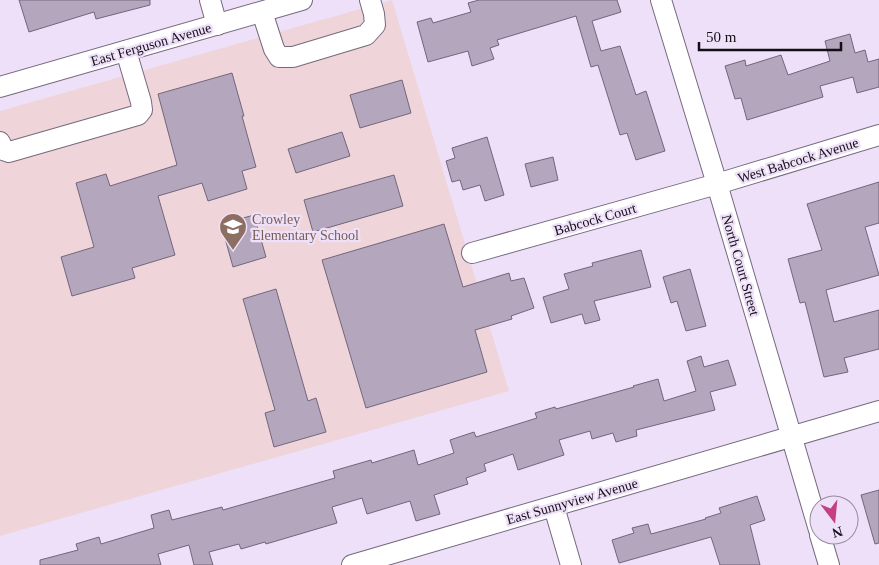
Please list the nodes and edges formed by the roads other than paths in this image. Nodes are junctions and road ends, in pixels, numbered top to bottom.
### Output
1 (210, 0) edge
2 (302, 0) edge
3 (370, 0) edge
4 (661, 0) edge
5 (262, 12) junction
6 (217, 25) junction
7 (126, 51) junction
8 (0, 87) edge
9 (879, 135) edge
10 (0, 142) edge
11 (717, 184) junction
12 (472, 253) dead end
13 (879, 411) edge
14 (791, 437) junction
15 (809, 497) edge
16 (554, 507) junction
17 (823, 545) edge
18 (352, 565) edge
19 (571, 565) edge
20 (830, 565) edge

1 - 6 street
2 - 5 street, East Ferguson Avenue
3 - 5 street
4 - 11 street, North Court Street
5 - 6 street, East Ferguson Avenue
6 - 7 street, East Ferguson Avenue
7 - 8 street, East Ferguson Avenue
7 - 10 street
9 - 11 street, West Babcock Avenue
11 - 12 street, Babcock Court
11 - 14 street, North Court Street
13 - 14 street, East Sunnyview Avenue
14 - 15 street, North Court Street
14 - 16 street, East Sunnyview Avenue
16 - 18 street, East Sunnyview Avenue
16 - 19 street
17 - 20 street

